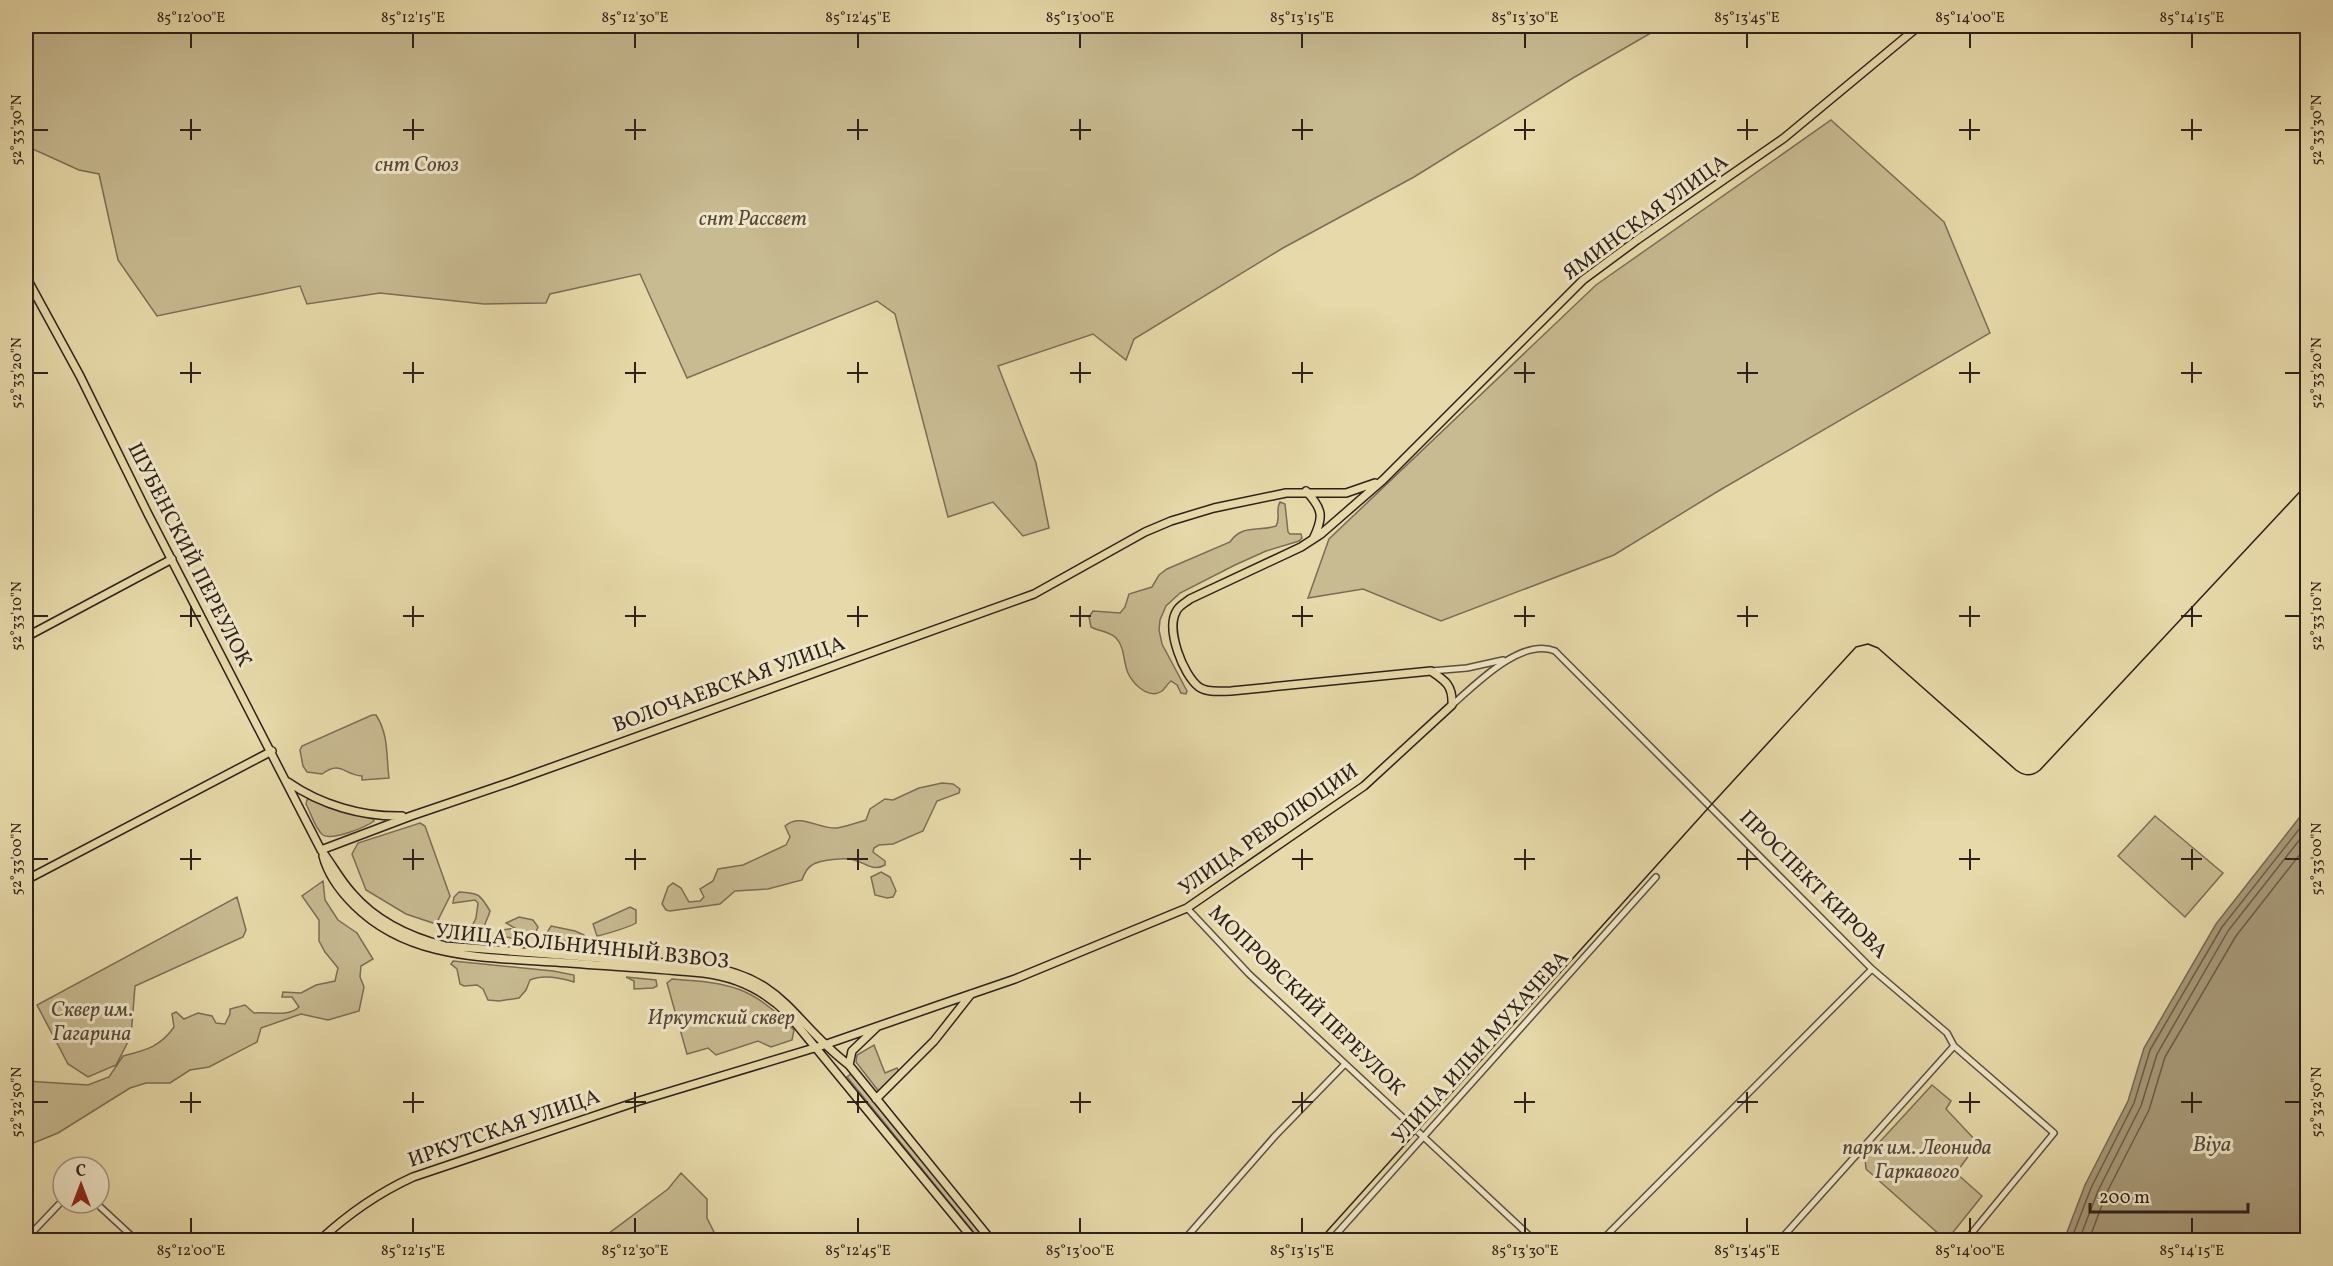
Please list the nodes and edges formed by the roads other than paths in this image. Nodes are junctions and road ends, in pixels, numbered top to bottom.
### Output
1 (1920, 26) edge
2 (26, 277) edge
3 (1383, 480) junction
4 (1306, 491) junction
5 (1313, 540) junction
6 (172, 560) junction
7 (26, 636) edge
8 (1555, 651) joint
9 (1504, 660) junction
10 (1431, 671) junction
11 (1452, 705) junction
12 (272, 751) junction
13 (287, 781) junction
14 (411, 816) junction
15 (321, 850) junction
16 (1656, 877) dead end
17 (26, 880) edge
18 (1188, 909) junction
19 (1872, 969) junction
20 (972, 994) junction
21 (879, 1026) junction
22 (820, 1046) junction
23 (1954, 1046) junction
24 (1345, 1064) junction
25 (849, 1065) junction
26 (838, 1073) junction
27 (876, 1099) junction
28 (1423, 1137) junction
29 (51, 1213) edge
30 (109, 1215) edge
31 (26, 1239) edge
32 (136, 1240) edge
33 (320, 1240) edge
34 (974, 1240) edge
35 (991, 1240) edge
36 (1184, 1240) edge
37 (1331, 1240) edge
38 (1534, 1240) edge
39 (1602, 1240) edge
40 (1780, 1240) edge
41 (1966, 1240) edge

1 - 3 main road, ЯМИНСКАЯ УЛИЦА
2 - 6 main road, ШУБЕНСКИЙ ПЕРЕУЛОК
3 - 4 main road, ВОЛОЧАЕВСКАЯ УЛИЦА
3 - 5 main road, ЯМИНСКАЯ УЛИЦА
4 - 5 main road
4 - 14 main road, ВОЛОЧАЕВСКАЯ УЛИЦА
5 - 10 main road, ЯМИНСКАЯ УЛИЦА
6 - 7 main road
6 - 12 main road, ШУБЕНСКИЙ ПЕРЕУЛОК
8 - 9 street, УЛИЦА РЕВОЛЮЦИИ
8 - 19 street, ПРОСПЕКТ КИРОВА
9 - 10 street
9 - 11 street, УЛИЦА РЕВОЛЮЦИИ
10 - 11 main road
11 - 18 main road, УЛИЦА РЕВОЛЮЦИИ
12 - 13 main road, ШУБЕНСКИЙ ПЕРЕУЛОК
12 - 17 main road
13 - 14 main road
13 - 15 main road, ШУБЕНСКИЙ ПЕРЕУЛОК
14 - 15 main road, ВОЛОЧАЕВСКАЯ УЛИЦА
15 - 22 main road, УЛИЦА БОЛЬНИЧНЫЙ ВЗВОЗ
16 - 28 street, УЛИЦА ИЛЬИ МУХАЧЕВА
18 - 20 main road, УЛИЦА РЕВОЛЮЦИИ
18 - 24 street, МОПРОВСКИЙ ПЕРЕУЛОК
19 - 23 street, ПРОСПЕКТ КИРОВА
19 - 39 street
20 - 21 main road, УЛИЦА РЕВОЛЮЦИИ
20 - 27 main road
21 - 22 main road, УЛИЦА РЕВОЛЮЦИИ
21 - 25 main road
22 - 25 main road
22 - 26 main road
22 - 33 main road, ИРКУТСКАЯ УЛИЦА
23 - 40 street
23 - 41 street, ПРОСПЕКТ КИРОВА
24 - 28 street, МОПРОВСКИЙ ПЕРЕУЛОК
24 - 36 street
25 - 26 main road
25 - 27 main road
26 - 34 main road
27 - 35 main road
28 - 37 street, УЛИЦА ИЛЬИ МУХАЧЕВА
28 - 38 street, МОПРОВСКИЙ ПЕРЕУЛОК
29 - 31 street
30 - 32 street

